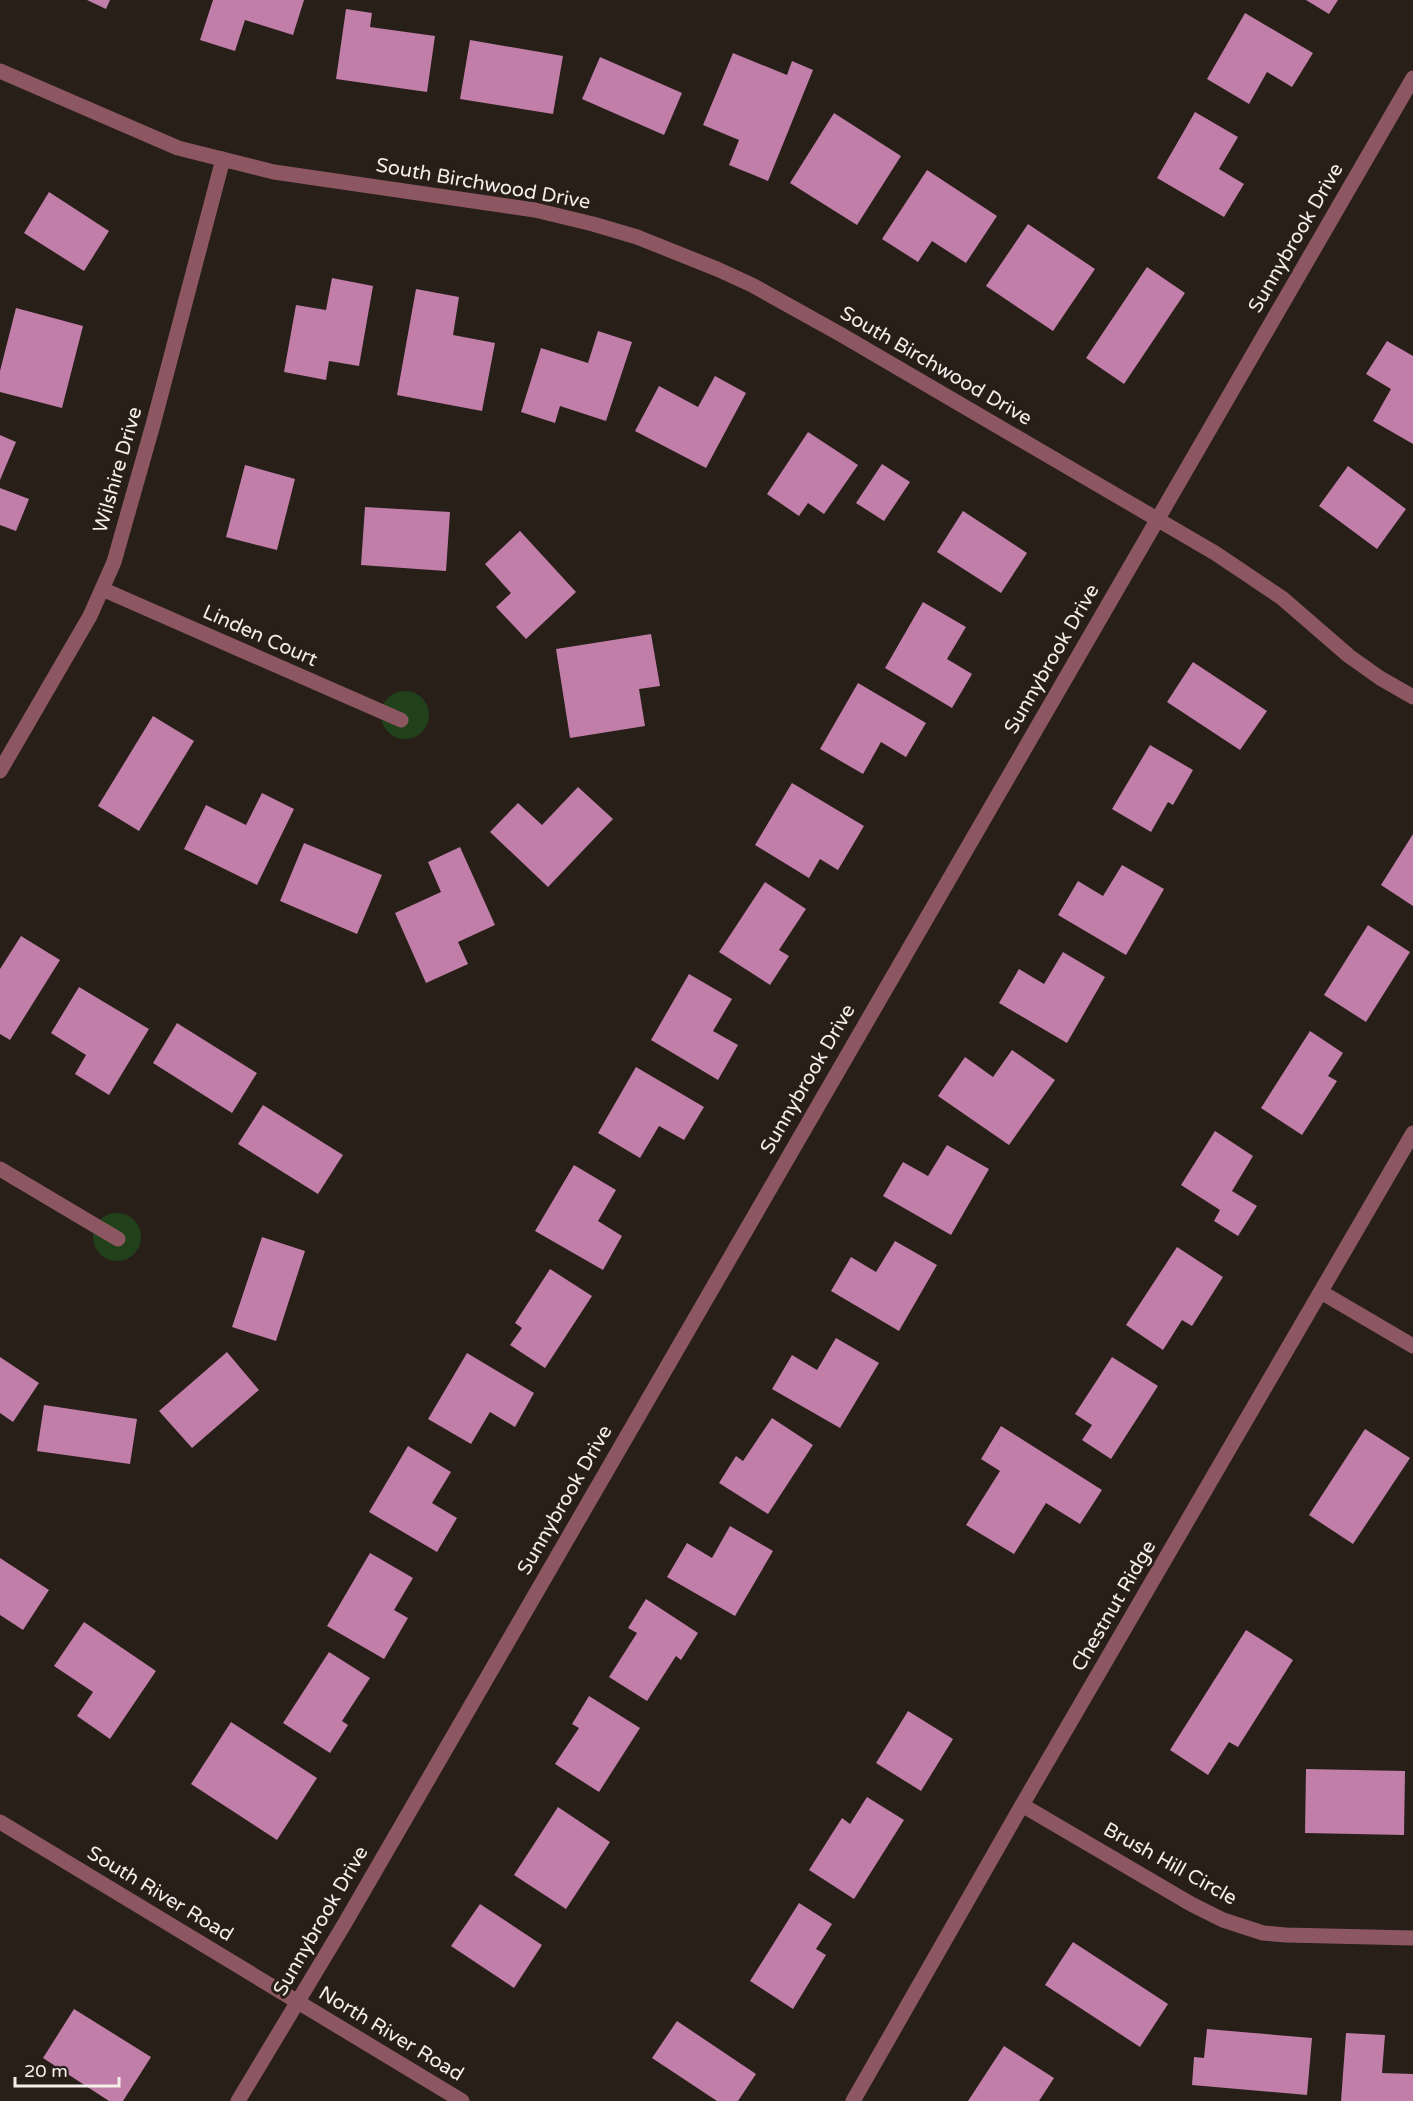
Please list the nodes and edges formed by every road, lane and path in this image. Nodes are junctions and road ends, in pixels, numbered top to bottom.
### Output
1 (0, 71) edge
2 (1413, 78) edge
3 (224, 159) junction
4 (1157, 519) junction
5 (102, 589) junction
6 (1413, 697) edge
7 (401, 720) dead end
8 (0, 771) edge
9 (1413, 1133) edge
10 (0, 1169) edge
11 (118, 1239) dead end
12 (1321, 1292) junction
13 (1413, 1346) edge
14 (1022, 1805) junction
15 (0, 1822) edge
16 (1413, 1938) edge
17 (298, 2003) junction
18 (238, 2101) edge
19 (462, 2101) edge
20 (853, 2101) edge

1 - 3 street, South Birchwood Drive
2 - 4 street, Sunnybrook Drive
3 - 4 street, South Birchwood Drive
3 - 5 street, Wilshire Drive
4 - 6 street, South Birchwood Drive
4 - 17 street, Sunnybrook Drive
5 - 7 street, Linden Court
5 - 8 street, Wilshire Drive
9 - 12 street, Chestnut Ridge
10 - 11 street
12 - 13 street
12 - 14 street, Chestnut Ridge
14 - 16 street, Brush Hill Circle
14 - 20 street, Chestnut Ridge
15 - 17 street, South River Road
17 - 18 street, Sunnybrook Drive
17 - 19 street, North River Road

